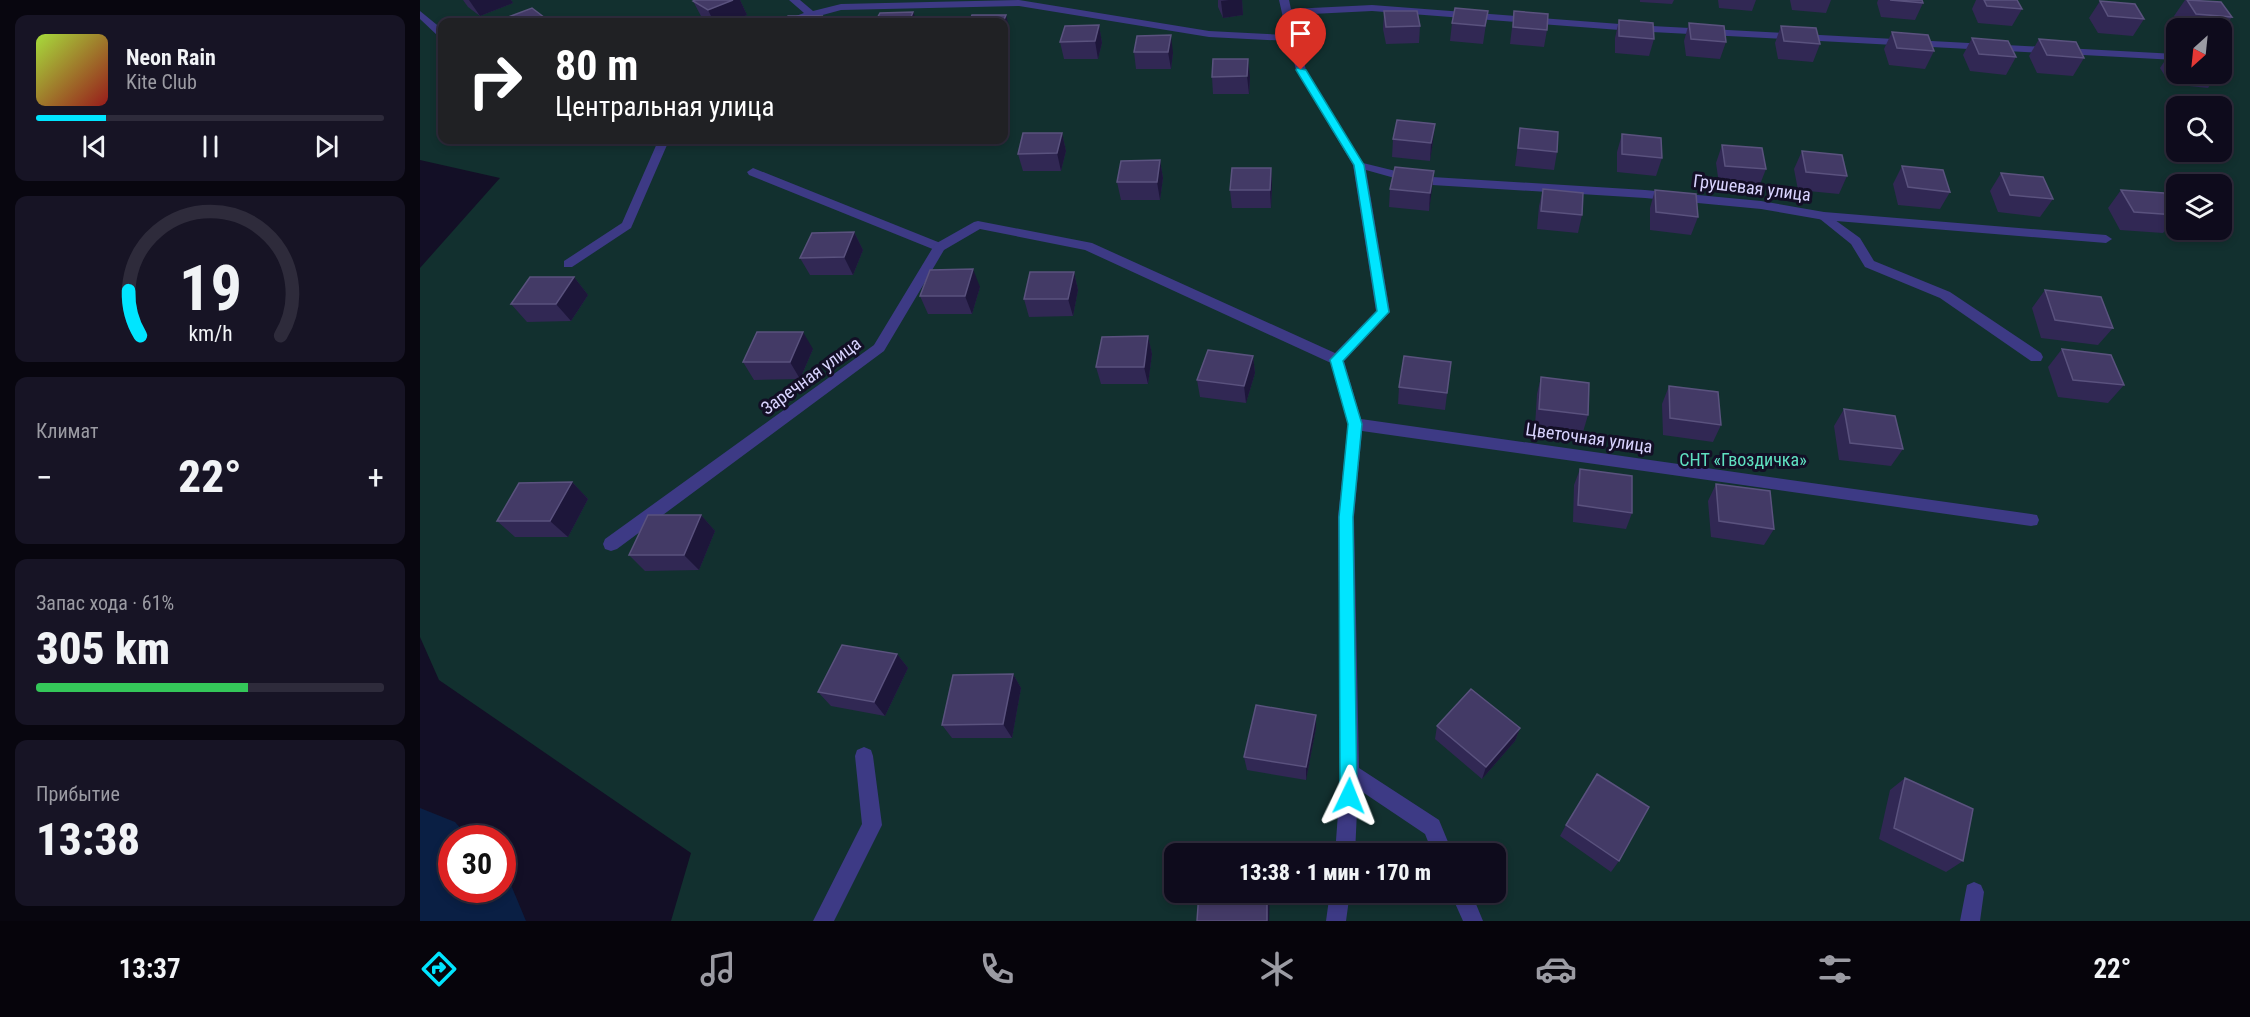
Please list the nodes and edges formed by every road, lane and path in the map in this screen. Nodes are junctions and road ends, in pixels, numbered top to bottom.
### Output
1 (794, 0) edge
2 (1285, 6) edge
3 (420, 14) edge
4 (811, 14) junction
5 (800, 18) edge
6 (438, 30) edge
7 (1293, 38) junction
8 (2166, 56) edge
9 (662, 144) edge
10 (1359, 165) junction
11 (753, 172) dead end
12 (1824, 216) junction
13 (2106, 239) dead end
14 (939, 247) junction
15 (568, 264) dead end
16 (2036, 357) dead end
17 (1337, 360) junction
18 (1355, 424) junction
19 (2031, 520) dead end
20 (611, 544) dead end
21 (864, 756) dead end
22 (1350, 773) junction
23 (1346, 843) edge
24 (1439, 843) edge
25 (1974, 892) dead end
26 (1338, 903) edge
27 (1465, 903) edge
28 (823, 921) edge
29 (1336, 921) edge
30 (1473, 921) edge
31 (1970, 921) edge

1 - 4 street
2 - 7 street
2 - 8 street
3 - 6 street
4 - 5 street
4 - 7 street
7 - 10 street
9 - 15 street
10 - 12 street, Грушевая улица
10 - 17 street
11 - 14 street
12 - 13 street, Грушевая улица
12 - 16 street
14 - 17 street, Заречная улица
14 - 20 street, Заречная улица
17 - 18 street
18 - 19 street, Цветочная улица
18 - 22 street
21 - 28 street
22 - 23 street
22 - 24 street
25 - 31 street
26 - 29 street
27 - 30 street

